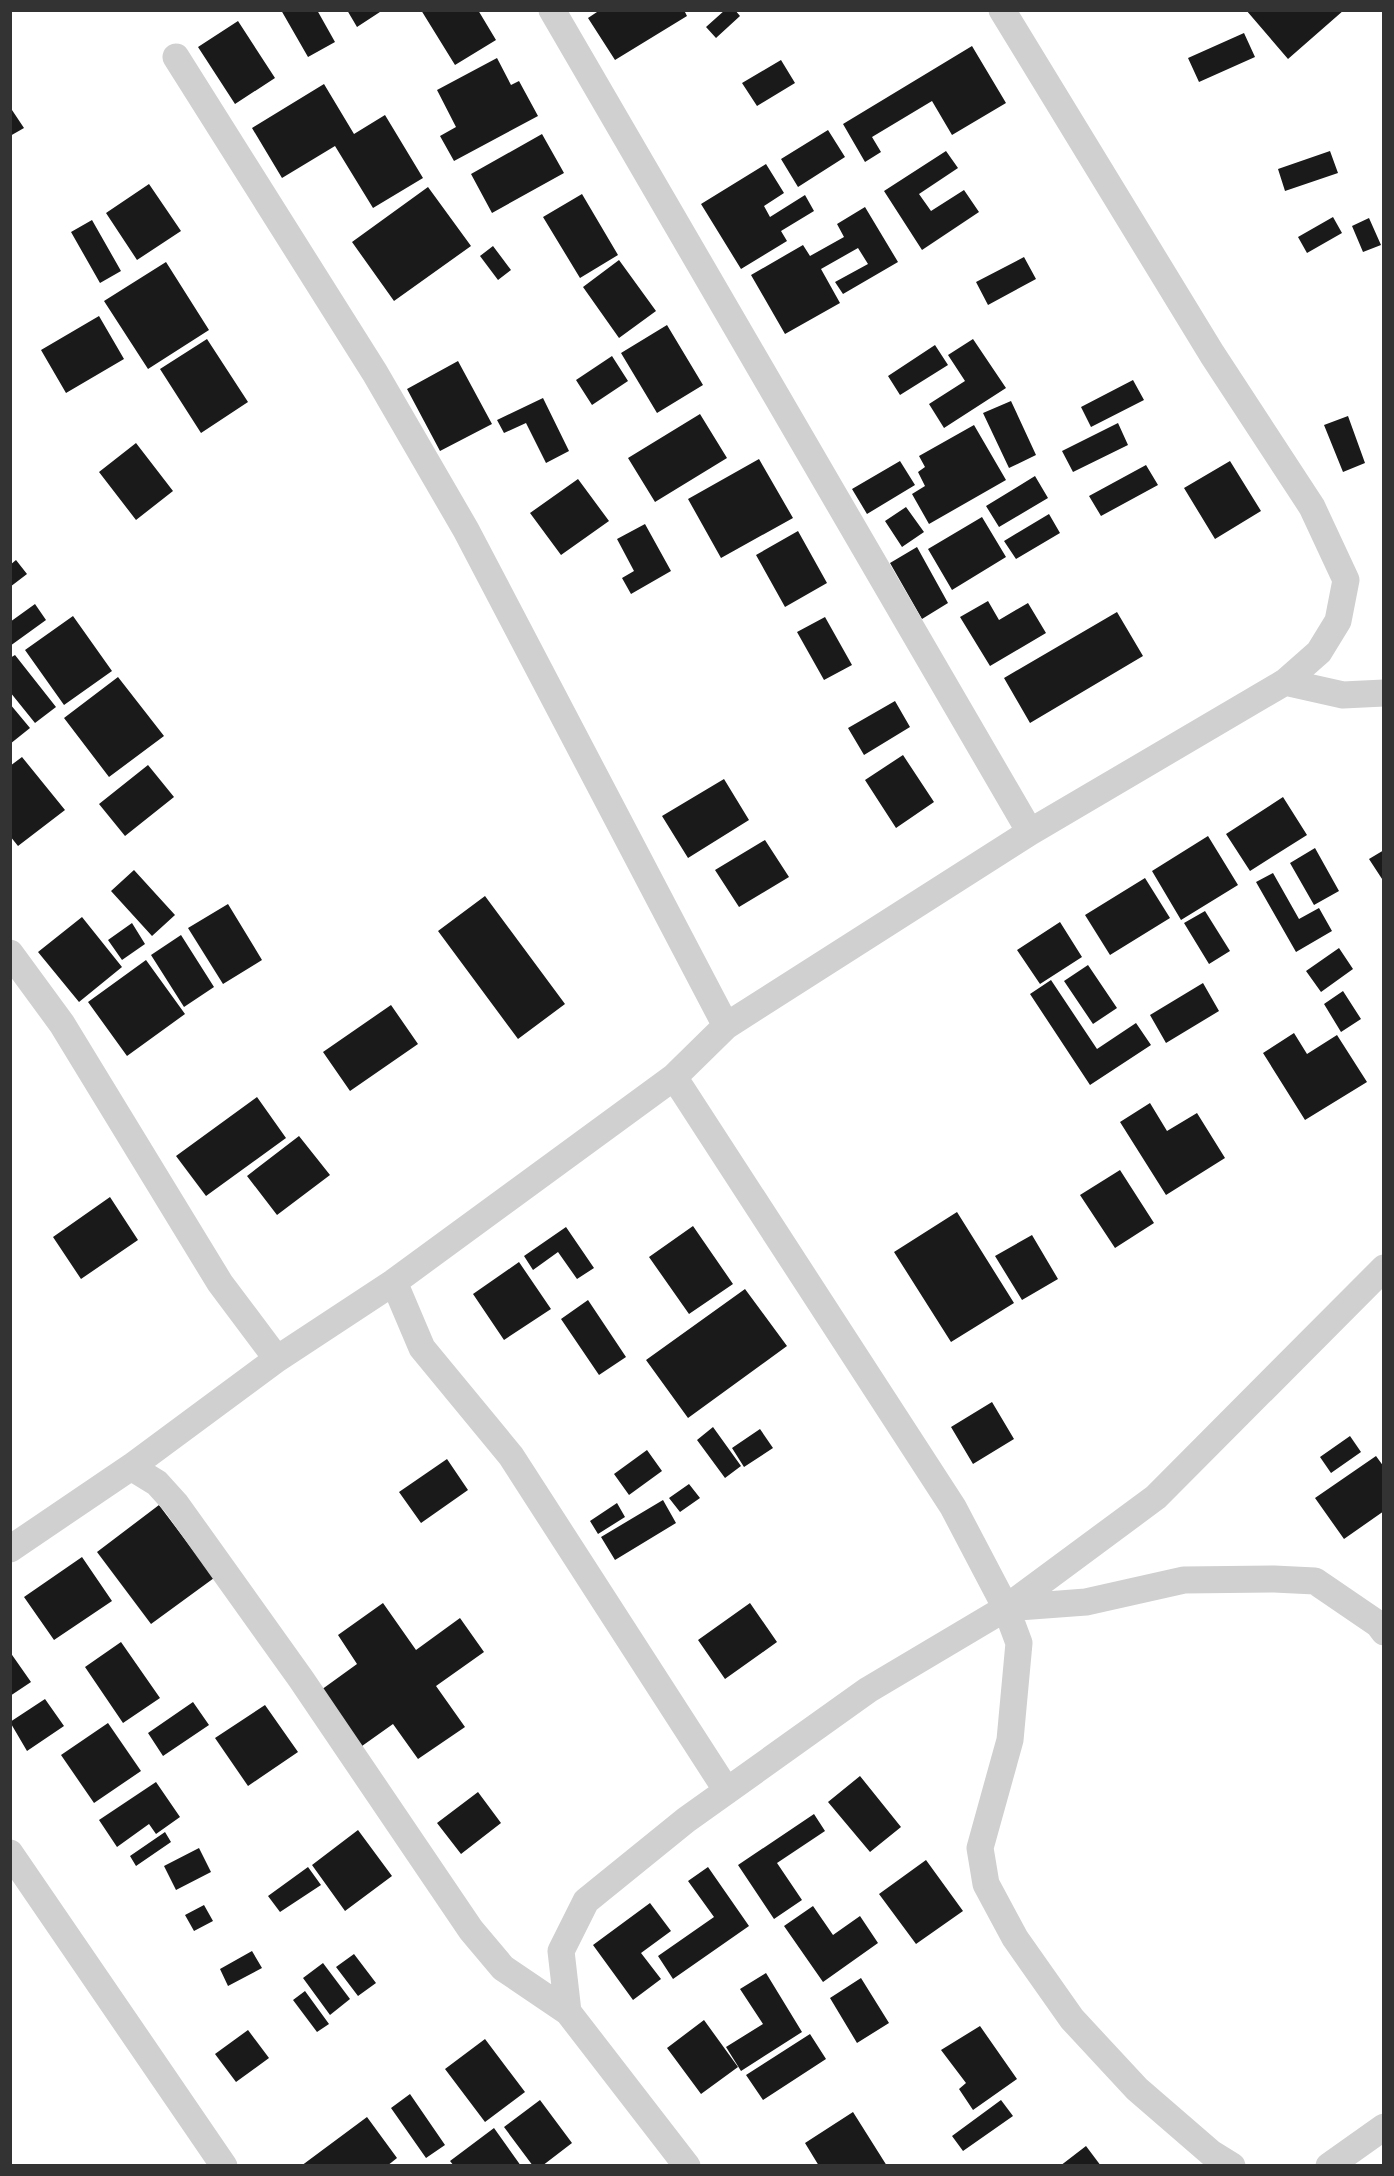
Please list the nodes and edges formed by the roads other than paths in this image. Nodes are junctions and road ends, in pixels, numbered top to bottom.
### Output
1 (552, 10) edge
2 (1002, 10) edge
3 (176, 57) dead end
4 (1285, 682) junction
5 (1383, 693) edge
6 (1029, 832) junction
7 (10, 953) edge
8 (726, 1026) junction
9 (674, 1077) junction
10 (1383, 1268) edge
11 (394, 1282) junction
12 (277, 1359) junction
13 (131, 1467) junction
14 (10, 1549) edge
15 (1006, 1608) junction
16 (1383, 1632) edge
17 (727, 1791) junction
18 (10, 1853) edge
19 (568, 2012) junction
20 (1383, 2127) edge
21 (224, 2166) edge
22 (687, 2166) edge
23 (1232, 2166) edge
24 (1329, 2166) edge

1 - 6 street
2 - 4 street
3 - 8 street
4 - 5 street
4 - 6 street
6 - 8 street
7 - 12 street
8 - 9 street
9 - 11 street
9 - 15 street
10 - 15 street
11 - 12 street
11 - 17 street
12 - 13 street
13 - 14 street
13 - 19 street
15 - 16 street
15 - 17 street
15 - 23 street
17 - 19 street
18 - 21 street
19 - 22 street
20 - 24 street

